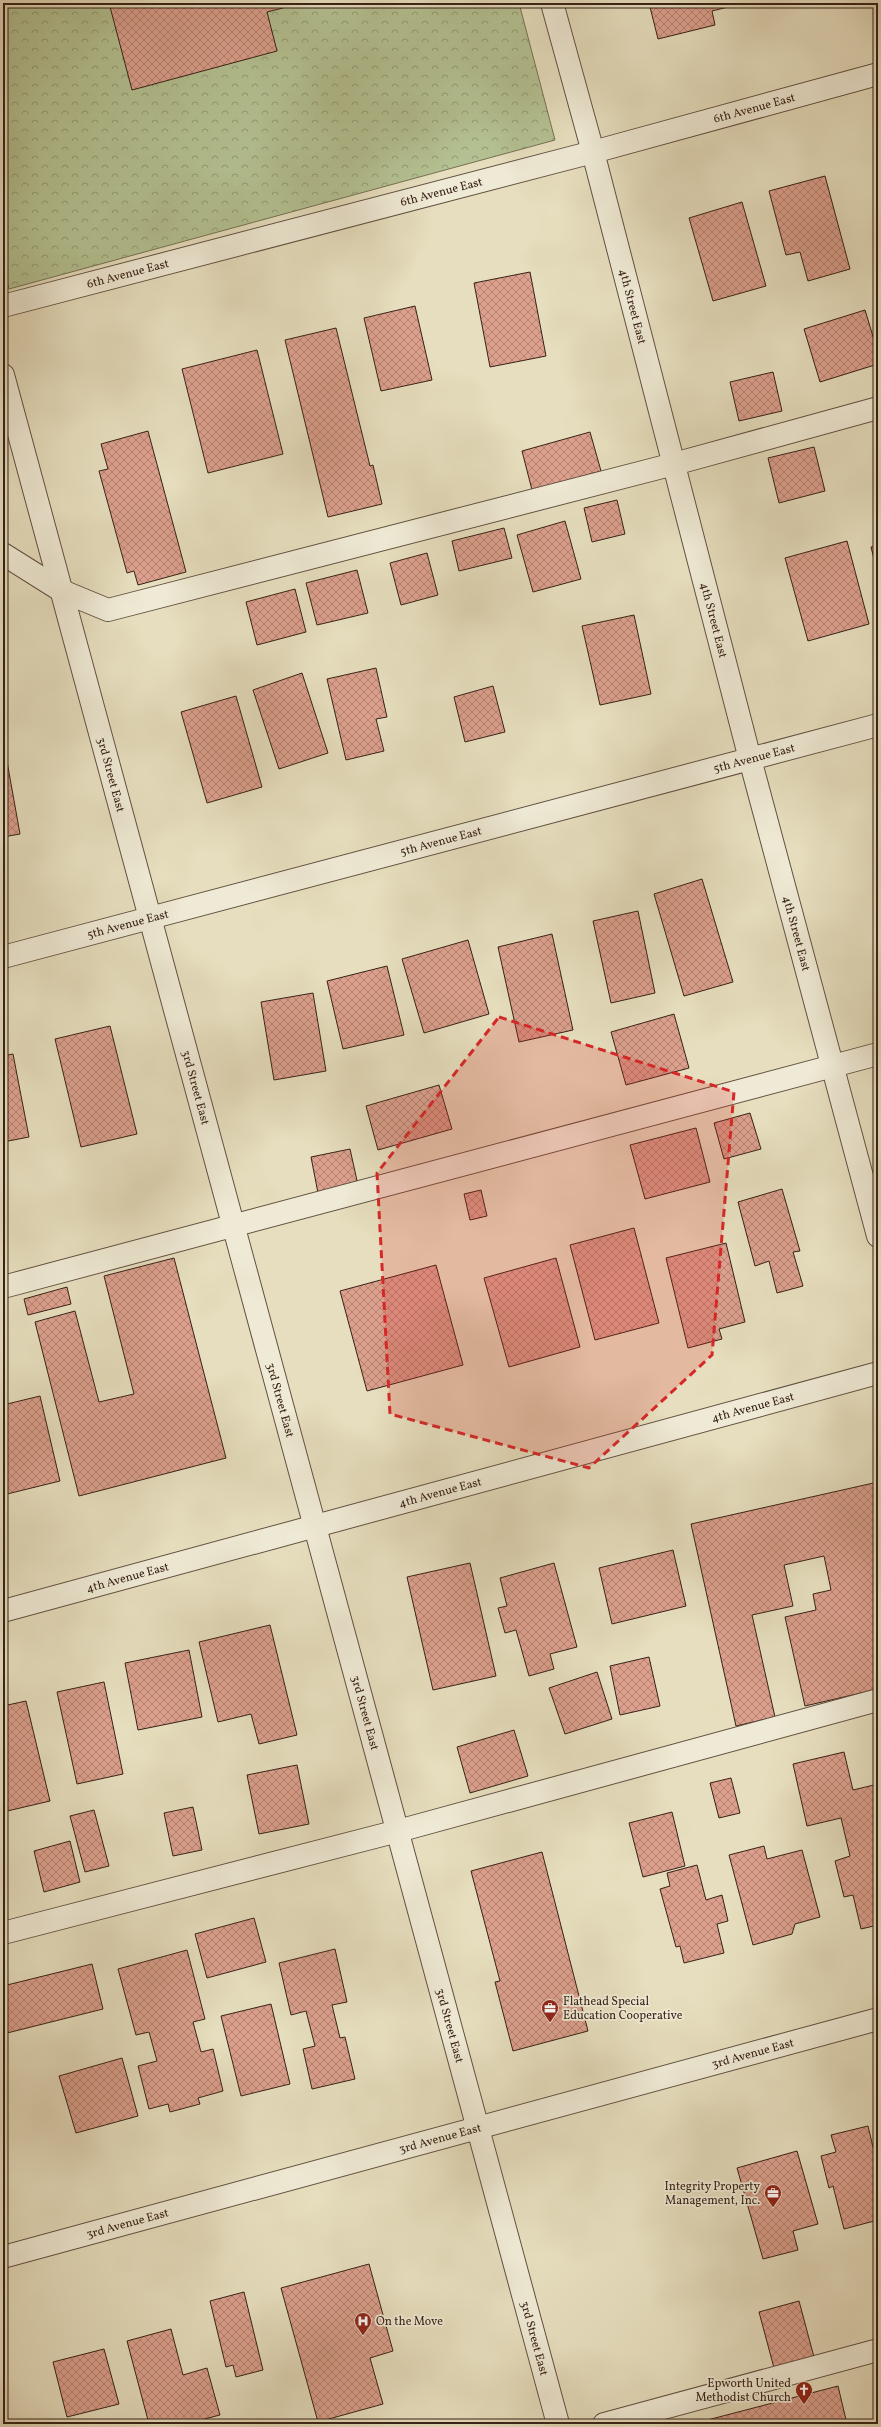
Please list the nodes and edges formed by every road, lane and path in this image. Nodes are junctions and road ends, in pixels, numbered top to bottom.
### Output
1 (552, 3) edge
2 (878, 74) edge
3 (593, 152) junction
4 (3, 306) edge
5 (3, 375) edge
6 (878, 408) edge
7 (674, 464) junction
8 (3, 554) edge
9 (62, 591) junction
10 (878, 725) edge
11 (750, 759) junction
12 (150, 918) junction
13 (3, 957) edge
14 (878, 1054) edge
15 (832, 1066) junction
16 (233, 1225) junction
17 (878, 1236) edge
18 (3, 1288) edge
19 (878, 1373) edge
20 (315, 1526) junction
21 (3, 1611) edge
22 (878, 1700) edge
23 (398, 1831) junction
24 (3, 1933) edge
25 (878, 2019) edge
26 (479, 2129) junction
27 (3, 2257) edge
28 (878, 2350) edge
29 (558, 2424) edge
30 (604, 2424) edge

1 - 3 street, 4th Street East
2 - 3 street, 6th Avenue East
3 - 4 street, 6th Avenue East
3 - 7 street, 4th Street East
5 - 9 street, 3rd Street East
6 - 7 street
7 - 9 street
7 - 11 street, 4th Street East
8 - 9 street
9 - 12 street, 3rd Street East
10 - 11 street, 5th Avenue East
11 - 12 street, 5th Avenue East
11 - 15 street, 4th Street East
12 - 13 street, 5th Avenue East
12 - 16 street, 3rd Street East
14 - 15 street
15 - 16 street
15 - 17 street, 4th Street East
16 - 18 street
16 - 20 street, 3rd Street East
19 - 20 street, 4th Avenue East
20 - 21 street, 4th Avenue East
20 - 23 street, 3rd Street East
22 - 23 street
23 - 24 street
23 - 26 street, 3rd Street East
25 - 26 street, 3rd Avenue East
26 - 27 street, 3rd Avenue East
26 - 29 street, 3rd Street East
28 - 30 street

